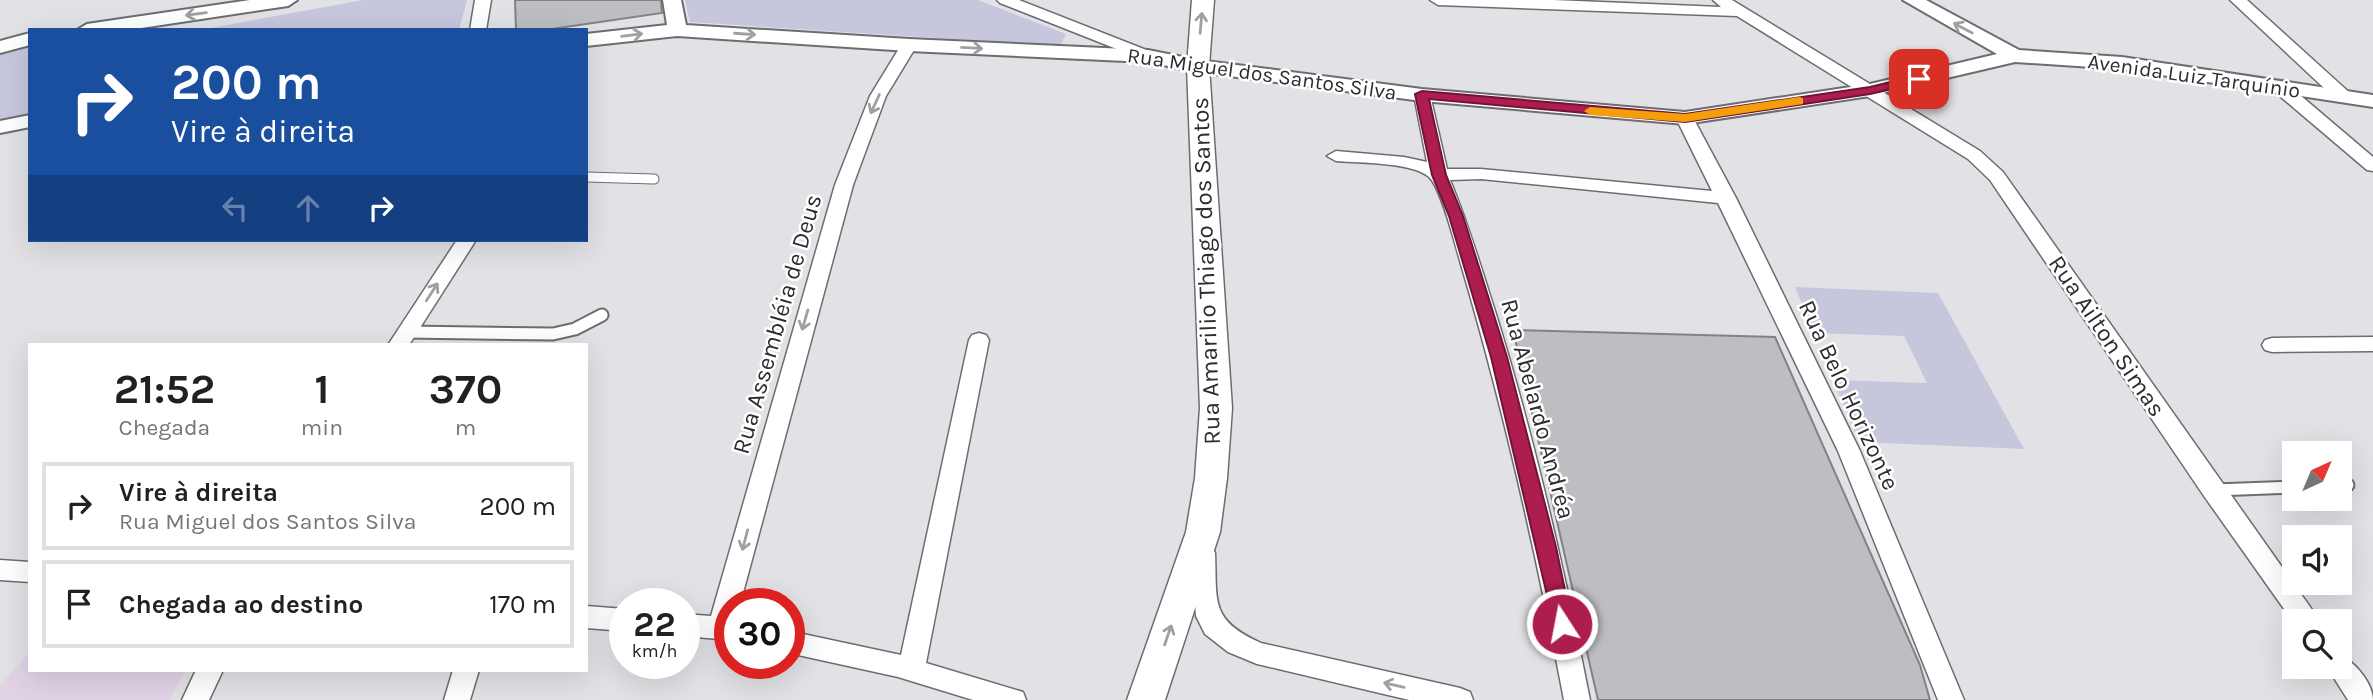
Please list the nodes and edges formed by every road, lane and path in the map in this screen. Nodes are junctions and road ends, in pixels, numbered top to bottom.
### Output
1 (288, 0) edge
2 (484, 0) edge
3 (672, 0) edge
4 (1005, 0) edge
5 (1203, 0) edge
6 (1438, 0) edge
7 (1721, 0) edge
8 (1912, 0) edge
9 (2238, 0) edge
10 (1740, 12) junction
11 (100, 28) edge
12 (478, 28) edge
13 (1080, 29) junction
14 (677, 30) junction
15 (588, 40) edge
16 (909, 45) junction
17 (1054, 51) junction
18 (1148, 56) junction
19 (2015, 56) junction
20 (1198, 66) junction
21 (2281, 88) junction
22 (1870, 90) junction
23 (1422, 94) junction
24 (2345, 98) junction
25 (2373, 101) edge
26 (1685, 118) junction
27 (28, 121) edge
28 (0, 128) edge
29 (1336, 156) dead end
30 (2373, 166) edge
31 (1439, 175) junction
32 (588, 177) edge
33 (654, 178) dead end
34 (1727, 198) junction
35 (465, 242) edge
36 (602, 315) dead end
37 (402, 338) edge
38 (979, 340) dead end
39 (2373, 344) edge
40 (2272, 345) dead end
41 (2282, 487) edge
42 (2212, 490) junction
43 (1203, 532) junction
44 (0, 570) edge
45 (28, 572) edge
46 (736, 588) edge
47 (2298, 609) edge
48 (588, 617) edge
49 (609, 619) edge
50 (805, 646) edge
51 (911, 670) junction
52 (209, 672) edge
53 (465, 672) edge
54 (2349, 679) edge
55 (195, 700) edge
56 (457, 700) edge
57 (1013, 700) edge
58 (1146, 700) edge
59 (1461, 700) edge
60 (1577, 700) edge
61 (1951, 700) edge
62 (2364, 700) edge

1 -> 11 street
2 - 12 street
3 - 14 street
4 - 13 street
20 -> 5 main road, Rua Amarilio Thiago dos Santos
6 - 10 street
7 - 10 street, Rua Ailton Simas
19 -> 8 street
9 - 24 street
10 - 22 street, Rua Ailton Simas
13 - 17 street
13 - 18 street
15 -> 14 street, Rua Miguel dos Santos Silva
14 -> 16 street, Rua Miguel dos Santos Silva
16 -> 17 street, Rua Miguel dos Santos Silva
16 -> 46 street, Rua Assembléia de Deus
17 - 18 street, Rua Miguel dos Santos Silva
18 - 20 street, Rua Miguel dos Santos Silva
19 - 21 street, Avenida Luiz Tarquínio
19 - 22 street, Rua Miguel dos Santos Silva
20 - 23 street, Rua Miguel dos Santos Silva
20 - 43 main road, Rua Amarilio Thiago dos Santos
21 - 24 street, Avenida Luiz Tarquínio
21 - 30 street
22 - 26 street, Rua Miguel dos Santos Silva
22 - 42 street, Rua Ailton Simas
23 - 26 street, Rua Miguel dos Santos Silva
23 - 31 street, Rua Abelardo Andréa
24 - 25 street, Avenida Luiz Tarquínio
26 - 34 street, Rua Belo Horizonte
27 - 28 street
29 - 31 street
31 - 34 street
31 - 60 street, Rua Abelardo Andréa
32 - 33 lane
34 - 61 street, Rua Belo Horizonte
37 -> 35 street
36 - 37 lane
38 - 51 street
39 - 40 street
41 - 42 lane
42 - 47 street, Rua Ailton Simas
58 -> 43 main road, Rua Amarilio Thiago dos Santos
59 -> 43 street
44 - 45 street
48 - 49 street
50 - 51 street
51 - 57 street
52 - 55 street
53 - 56 street
54 - 62 street

